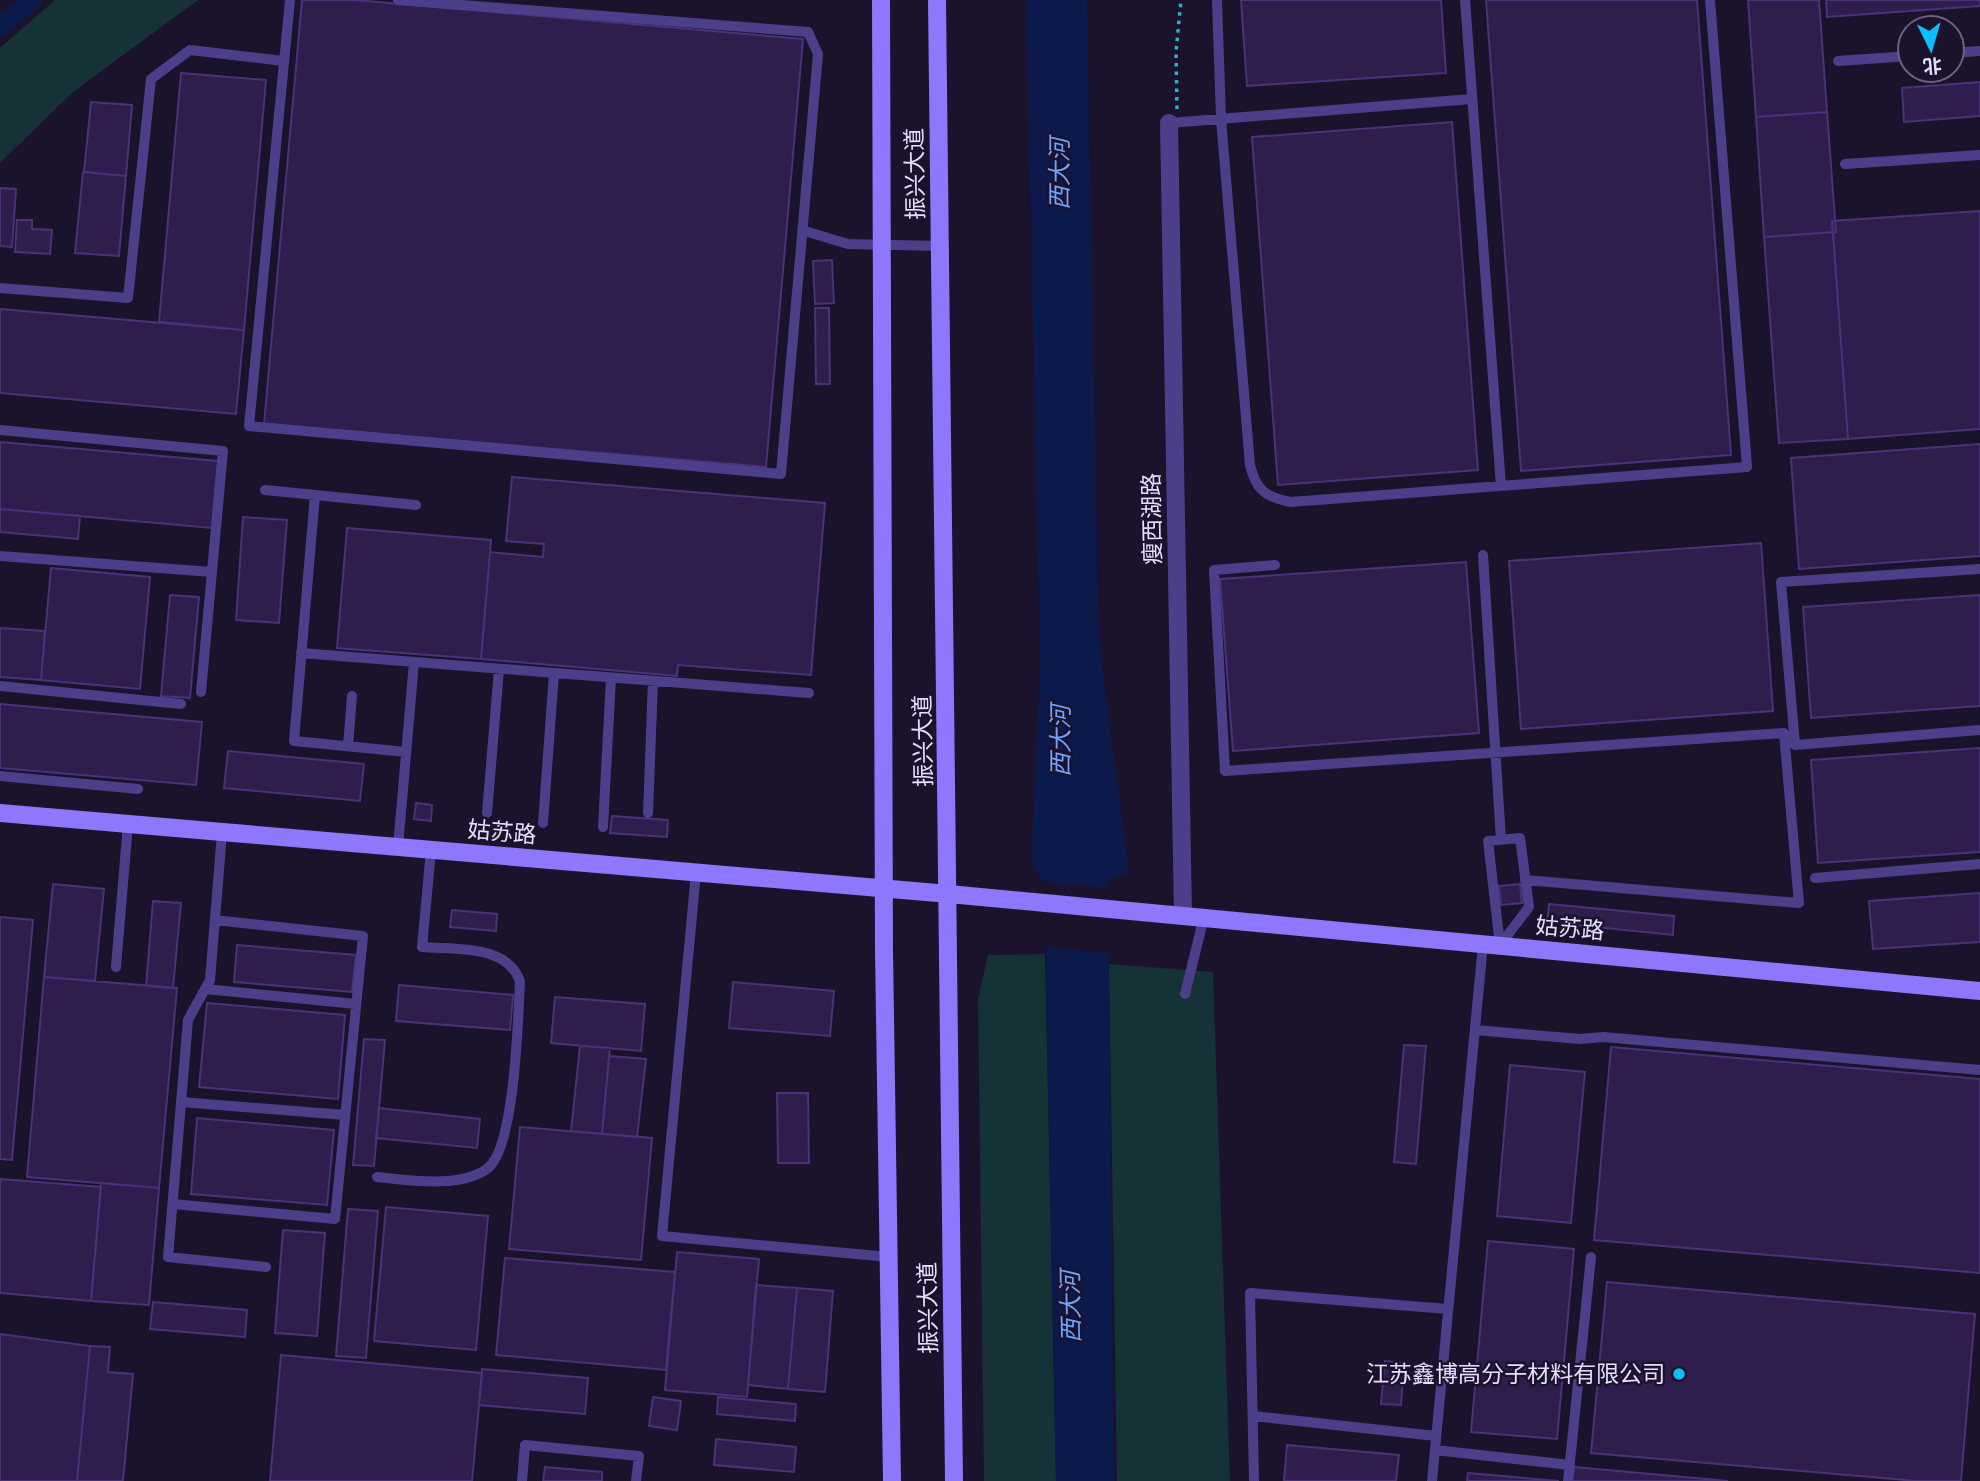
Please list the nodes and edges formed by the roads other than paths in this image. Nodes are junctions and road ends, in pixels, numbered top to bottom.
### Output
1 (290, 0) edge
2 (398, 0) edge
3 (881, 0) edge
4 (937, 0) edge
5 (1217, 0) edge
6 (1465, 0) edge
7 (1710, 0) edge
8 (1896, 57) edge
9 (283, 61) junction
10 (1838, 61) dead end
11 (1472, 99) junction
12 (1221, 119) junction
13 (1169, 123) joint
14 (1980, 155) edge
15 (1845, 164) dead end
16 (805, 232) junction
17 (882, 245) junction
18 (940, 246) junction
19 (0, 288) edge
20 (0, 430) edge
21 (1501, 486) junction
22 (265, 490) dead end
23 (315, 495) junction
24 (416, 505) dead end
25 (1483, 555) dead end
26 (0, 556) edge
27 (1275, 565) dead end
28 (1980, 569) edge
29 (212, 572) junction
30 (301, 653) junction
31 (414, 662) junction
32 (499, 669) junction
33 (554, 673) junction
34 (611, 678) junction
35 (653, 681) junction
36 (0, 686) edge
37 (201, 692) dead end
38 (809, 693) dead end
39 (352, 696) dead end
40 (181, 704) dead end
41 (1980, 730) edge
42 (348, 746) junction
43 (406, 752) junction
44 (1496, 753) junction
45 (0, 776) edge
46 (138, 789) dead end
47 (487, 813) dead end
48 (648, 813) dead end
49 (0, 814) edge
50 (543, 823) dead end
51 (128, 824) junction
52 (603, 827) dead end
53 (222, 832) junction
54 (1501, 840) junction
55 (398, 847) junction
56 (431, 850) junction
57 (1980, 864) edge
58 (696, 873) junction
59 (1815, 878) dead end
60 (1525, 880) junction
61 (885, 889) junction
62 (949, 894) junction
63 (1183, 915) junction
64 (1204, 917) junction
65 (215, 920) junction
66 (1492, 945) junction
67 (116, 967) dead end
68 (205, 989) junction
69 (1980, 991) edge
70 (1185, 995) dead end
71 (356, 1004) junction
72 (1475, 1030) junction
73 (1980, 1070) edge
74 (181, 1102) junction
75 (345, 1115) junction
76 (377, 1177) dead end
77 (173, 1204) junction
78 (889, 1257) junction
79 (1591, 1257) dead end
80 (266, 1267) dead end
81 (1448, 1309) junction
82 (1253, 1416) junction
83 (1436, 1436) junction
84 (1435, 1450) junction
85 (1570, 1465) junction
86 (522, 1481) edge
87 (636, 1481) edge
88 (892, 1481) edge
89 (954, 1481) edge
90 (1254, 1481) edge
91 (1432, 1481) edge
92 (1568, 1481) edge

1 - 9 lane
2 - 16 lane
3 - 17 main road, 振兴大道
4 - 18 main road, 振兴大道
5 - 12 lane
6 - 11 lane
7 - 21 lane
8 - 10 lane
9 - 16 lane
9 - 19 lane
11 - 12 lane
11 - 21 lane
12 - 13 lane
12 - 21 lane
13 - 63 street, 瘦西湖路
14 - 15 lane
16 - 17 lane
17 - 18 lane
17 - 61 main road, 振兴大道
18 - 62 main road, 振兴大道
20 - 29 lane
22 - 23 lane
23 - 24 lane
23 - 30 lane
25 - 44 lane
26 - 29 lane
27 - 44 lane
28 - 41 lane
29 - 37 lane
30 - 31 lane
30 - 42 lane
31 - 32 lane
31 - 43 lane
32 - 33 lane
32 - 47 lane
33 - 34 lane
33 - 50 lane
34 - 35 lane
34 - 52 lane
35 - 38 lane
35 - 48 lane
36 - 40 lane
39 - 42 lane
42 - 43 lane
43 - 55 lane
44 - 54 lane
44 - 60 lane
45 - 46 lane
49 - 51 main road, 姑苏路
51 - 53 main road, 姑苏路
51 - 67 lane
53 - 55 main road, 姑苏路
53 - 65 lane
54 - 60 lane
54 - 66 lane
55 - 56 main road, 姑苏路
56 - 58 main road, 姑苏路
56 - 76 lane
57 - 59 lane
58 - 61 main road, 姑苏路
58 - 78 lane
60 - 66 lane
61 - 62 main road, 姑苏路
61 - 78 main road, 振兴大道
62 - 63 main road, 姑苏路
62 - 89 main road, 振兴大道
63 - 64 main road, 姑苏路
64 - 66 main road, 姑苏路
64 - 70 lane
65 - 68 lane
65 - 71 lane
66 - 69 main road, 姑苏路
66 - 72 lane
68 - 71 lane
68 - 74 lane
71 - 75 lane
72 - 73 lane
72 - 81 lane
74 - 75 lane
74 - 77 lane
75 - 77 lane
77 - 80 lane
78 - 88 main road, 振兴大道
79 - 85 lane
81 - 82 lane
81 - 83 lane
82 - 83 lane
82 - 90 lane
83 - 84 lane
84 - 85 lane
84 - 91 lane
85 - 92 lane
86 - 87 lane

